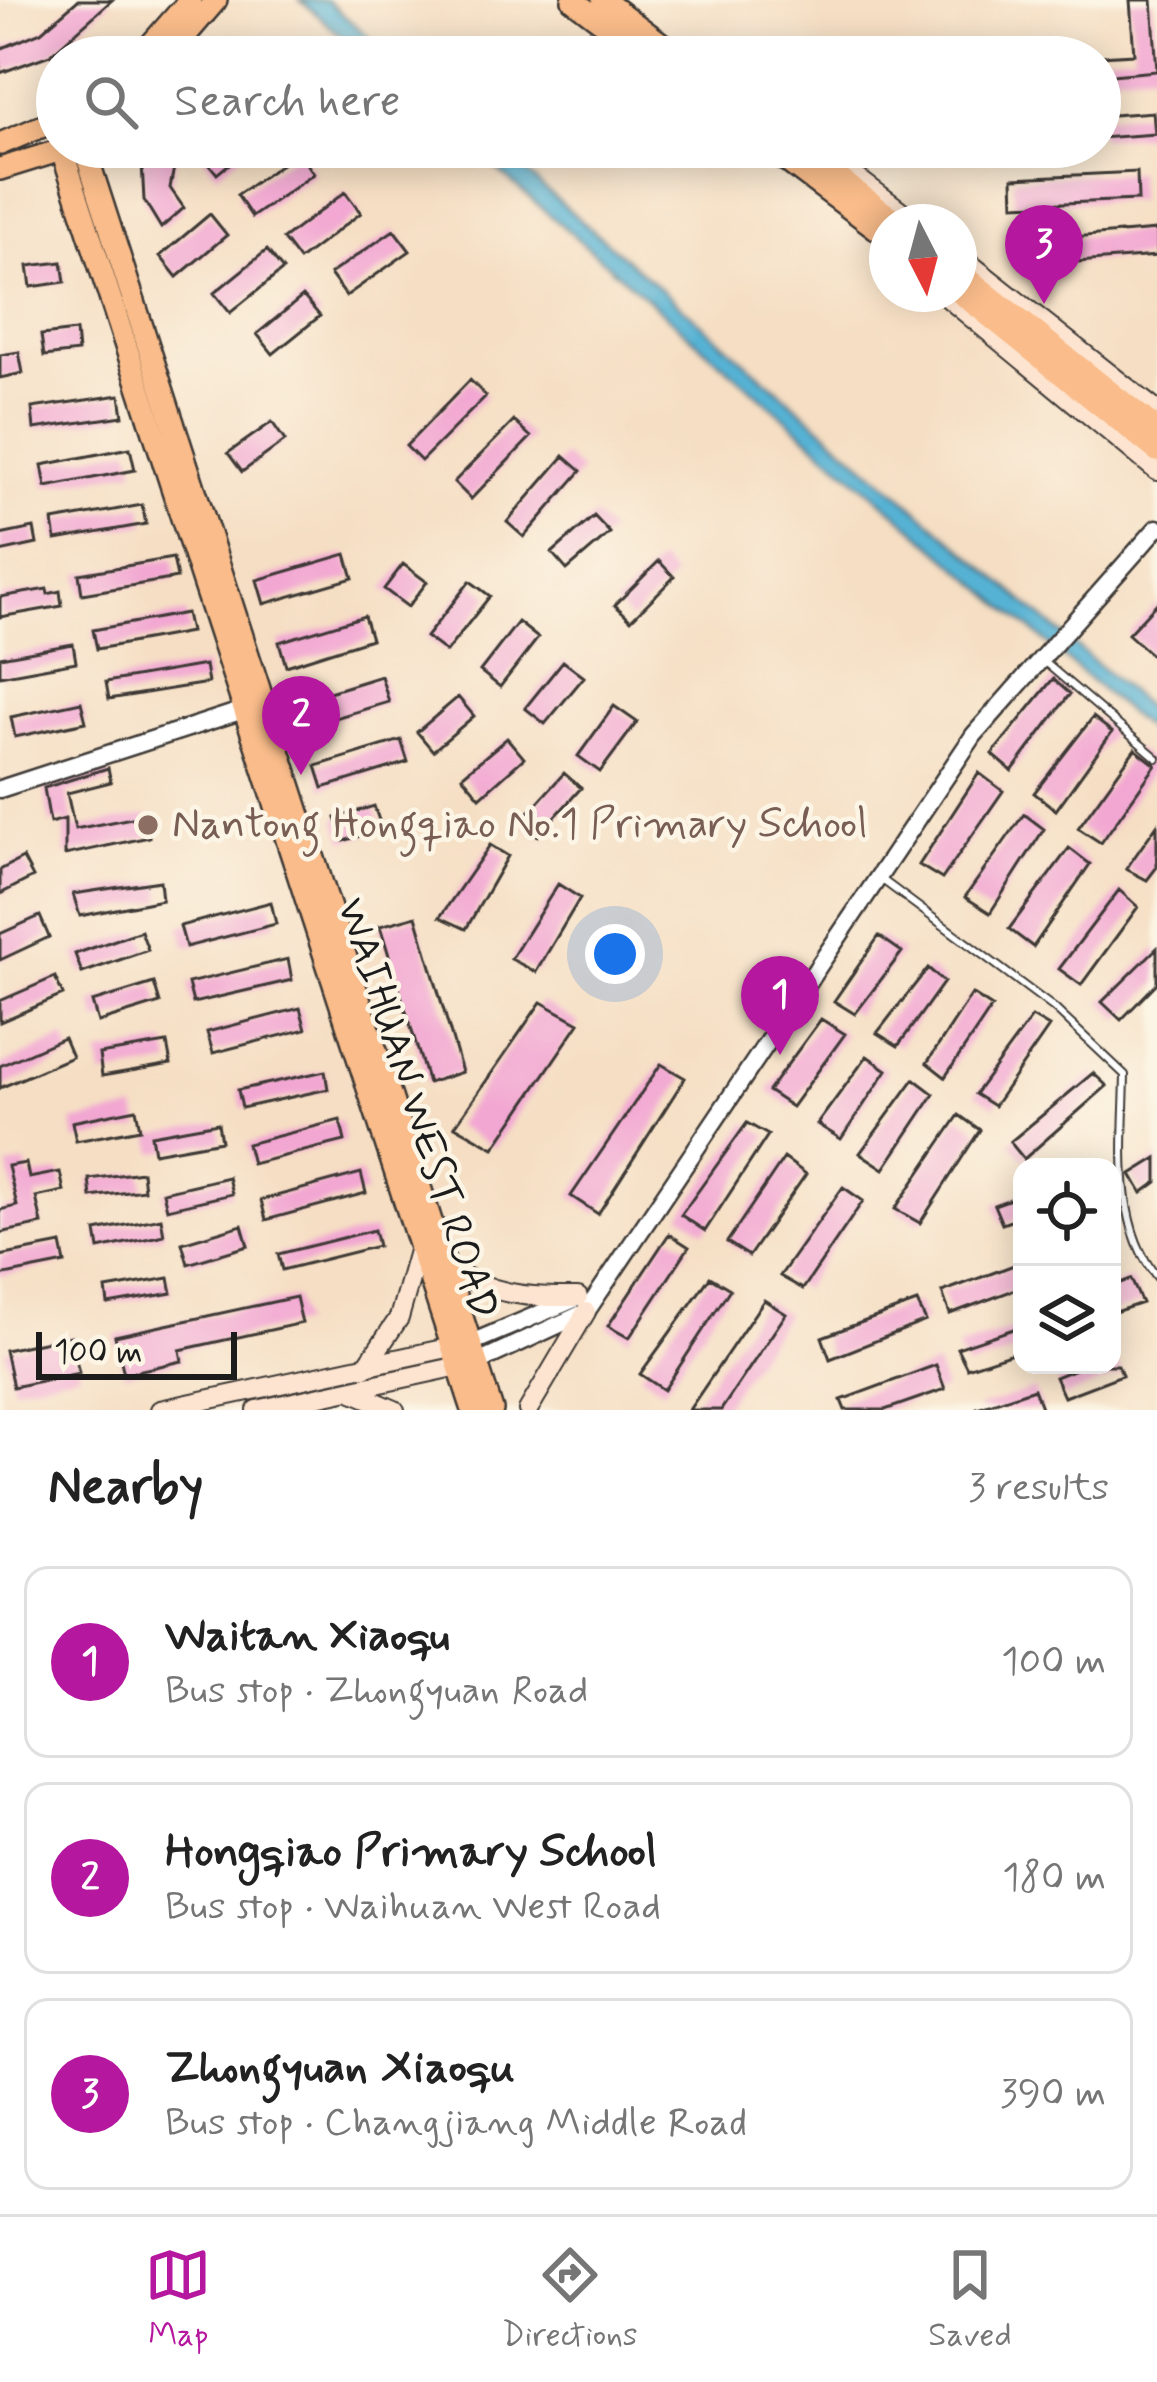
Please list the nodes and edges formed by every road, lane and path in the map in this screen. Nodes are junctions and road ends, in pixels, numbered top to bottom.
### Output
1 (190, 0) edge
2 (216, 0) edge
3 (556, 0) edge
4 (573, 0) edge
5 (603, 0) edge
6 (620, 0) edge
7 (158, 36) edge
8 (185, 36) edge
9 (604, 36) edge
10 (620, 36) edge
11 (652, 36) edge
12 (667, 36) edge
13 (36, 141) edge
14 (0, 144) edge
15 (36, 152) edge
16 (73, 168) edge
17 (780, 168) edge
18 (796, 168) edge
19 (826, 168) edge
20 (844, 168) edge
21 (0, 169) edge
22 (873, 204) edge
23 (892, 204) edge
24 (869, 223) edge
25 (869, 235) edge
26 (977, 269) edge
27 (977, 285) edge
28 (977, 306) edge
29 (966, 312) edge
30 (1157, 411) edge
31 (1157, 429) edge
32 (1157, 451) edge
33 (1157, 471) edge
34 (1157, 528) edge
35 (1043, 653) junction
36 (255, 706) junction
37 (1157, 758) edge
38 (0, 789) edge
39 (878, 877) junction
40 (420, 1244) junction
41 (446, 1264) junction
42 (1157, 1277) edge
43 (582, 1304) junction
44 (465, 1355) junction
45 (365, 1368) junction
46 (352, 1392) junction
47 (160, 1410) edge
48 (257, 1410) edge
49 (395, 1410) edge
50 (472, 1410) edge
51 (492, 1410) edge
52 (528, 1410) edge

1 - 7 main road
2 - 8 main road
3 - 9 main road
4 - 10 main road
5 - 11 main road
6 - 12 main road
13 - 14 main road
15 - 21 main road
16 - 36 main road, WAIHUAN WEST ROAD
17 - 25 main road
18 - 24 main road
19 - 22 main road
20 - 23 main road
26 - 30 main road
27 - 31 main road
28 - 32 main road
29 - 33 main road
34 - 35 street
35 - 37 lane
35 - 39 street
36 - 38 street
36 - 40 main road, WAIHUAN WEST ROAD
36 - 41 main road, WAIHUAN WEST ROAD
39 - 42 lane
39 - 43 street
40 - 44 main road, WAIHUAN WEST ROAD
40 - 45 main road
41 - 43 main road
41 - 44 main road, WAIHUAN WEST ROAD
43 - 44 street
43 - 52 main road
44 - 45 main road
44 - 46 main road
44 - 50 main road, WAIHUAN WEST ROAD
44 - 51 main road, WAIHUAN WEST ROAD
45 - 47 main road
46 - 48 main road
46 - 49 main road

